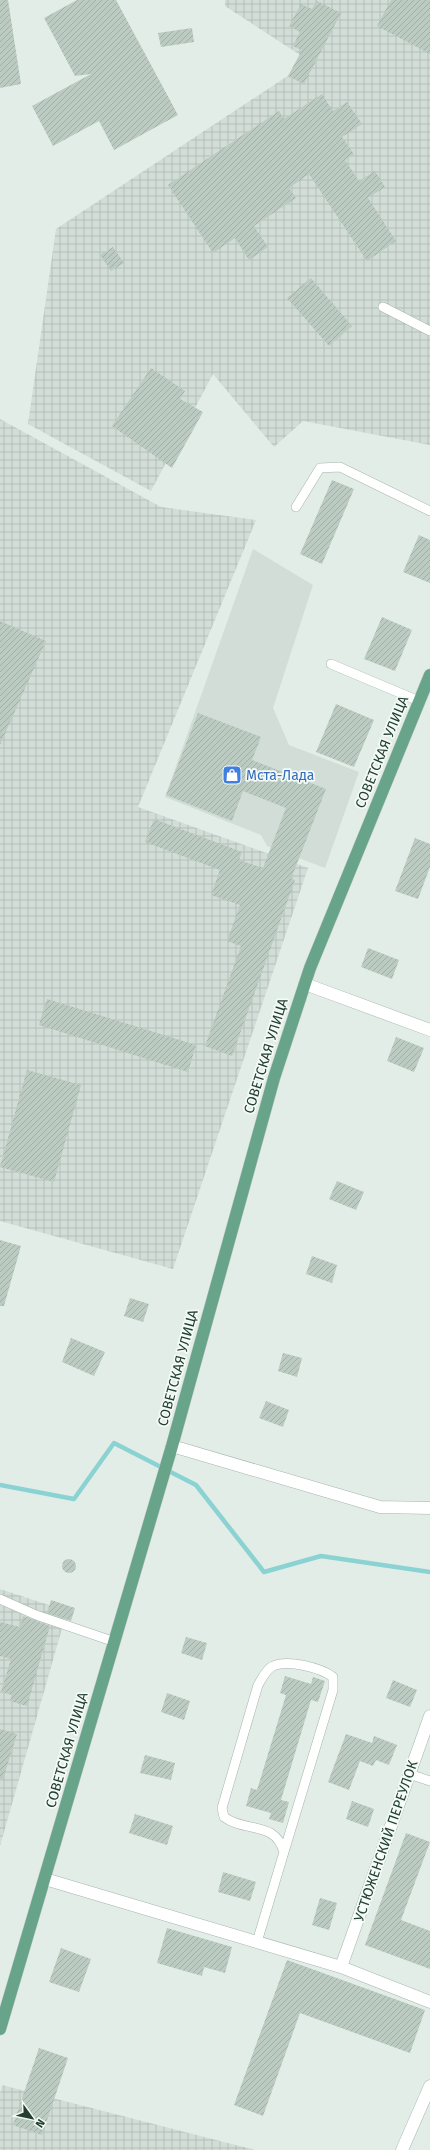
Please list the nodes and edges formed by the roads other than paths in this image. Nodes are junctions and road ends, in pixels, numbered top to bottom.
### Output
1 (383, 306) dead end
2 (430, 331) edge
3 (296, 507) dead end
4 (430, 511) edge
5 (331, 664) dead end
6 (430, 675) edge
7 (419, 701) junction
8 (305, 984) junction
9 (430, 1030) edge
10 (172, 1446) junction
11 (430, 1508) edge
12 (0, 1599) edge
13 (115, 1642) junction
14 (430, 1716) edge
15 (409, 1774) junction
16 (430, 1781) edge
17 (284, 1852) junction
18 (45, 1879) junction
19 (257, 1942) junction
20 (342, 1967) junction
21 (430, 2002) edge
22 (0, 2029) edge
23 (430, 2086) edge
24 (402, 2150) edge

1 - 2 lane
3 - 4 lane
5 - 7 lane
6 - 7 main road, СОВЕТСКАЯ УЛИЦА
7 - 8 main road, СОВЕТСКАЯ УЛИЦА
8 - 9 street
8 - 10 main road, СОВЕТСКАЯ УЛИЦА
10 - 11 street
10 - 13 main road, СОВЕТСКАЯ УЛИЦА
12 - 13 lane
13 - 18 main road, СОВЕТСКАЯ УЛИЦА
14 - 15 street, УСТЮЖЕНСКИЙ ПЕРЕУЛОК
15 - 16 lane
15 - 20 street, УСТЮЖЕНСКИЙ ПЕРЕУЛОК
17 - 17 lane
17 - 19 lane
18 - 19 street
18 - 22 main road, СОВЕТСКАЯ УЛИЦА
19 - 20 street
20 - 21 street
23 - 24 street

